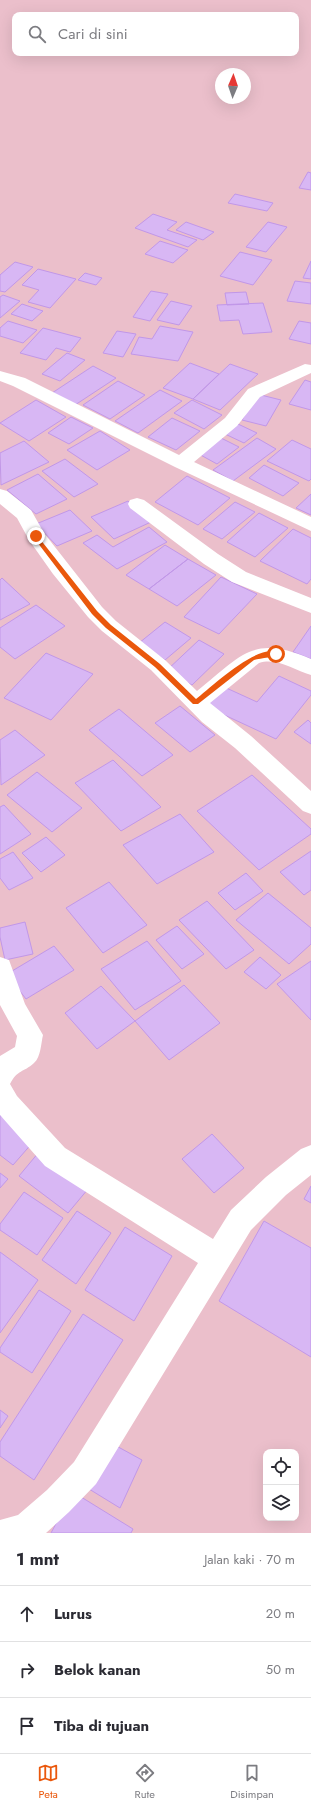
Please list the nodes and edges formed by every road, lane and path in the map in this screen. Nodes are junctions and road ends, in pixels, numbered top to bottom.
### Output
1 (306, 368) dead end
2 (0, 376) edge
3 (181, 463) junction
4 (0, 495) edge
5 (137, 504) dead end
6 (311, 525) edge
7 (311, 606) edge
8 (311, 666) edge
9 (196, 702) junction
10 (311, 805) edge
11 (0, 968) edge
12 (0, 1078) edge
13 (0, 1091) edge
14 (311, 1158) edge
15 (217, 1258) junction
16 (8, 1533) edge

1 - 3 street
2 - 3 street
3 - 6 street
4 - 9 street
5 - 7 street
8 - 9 street
9 - 10 street
11 - 12 street
13 - 15 street
14 - 15 street
15 - 16 street

